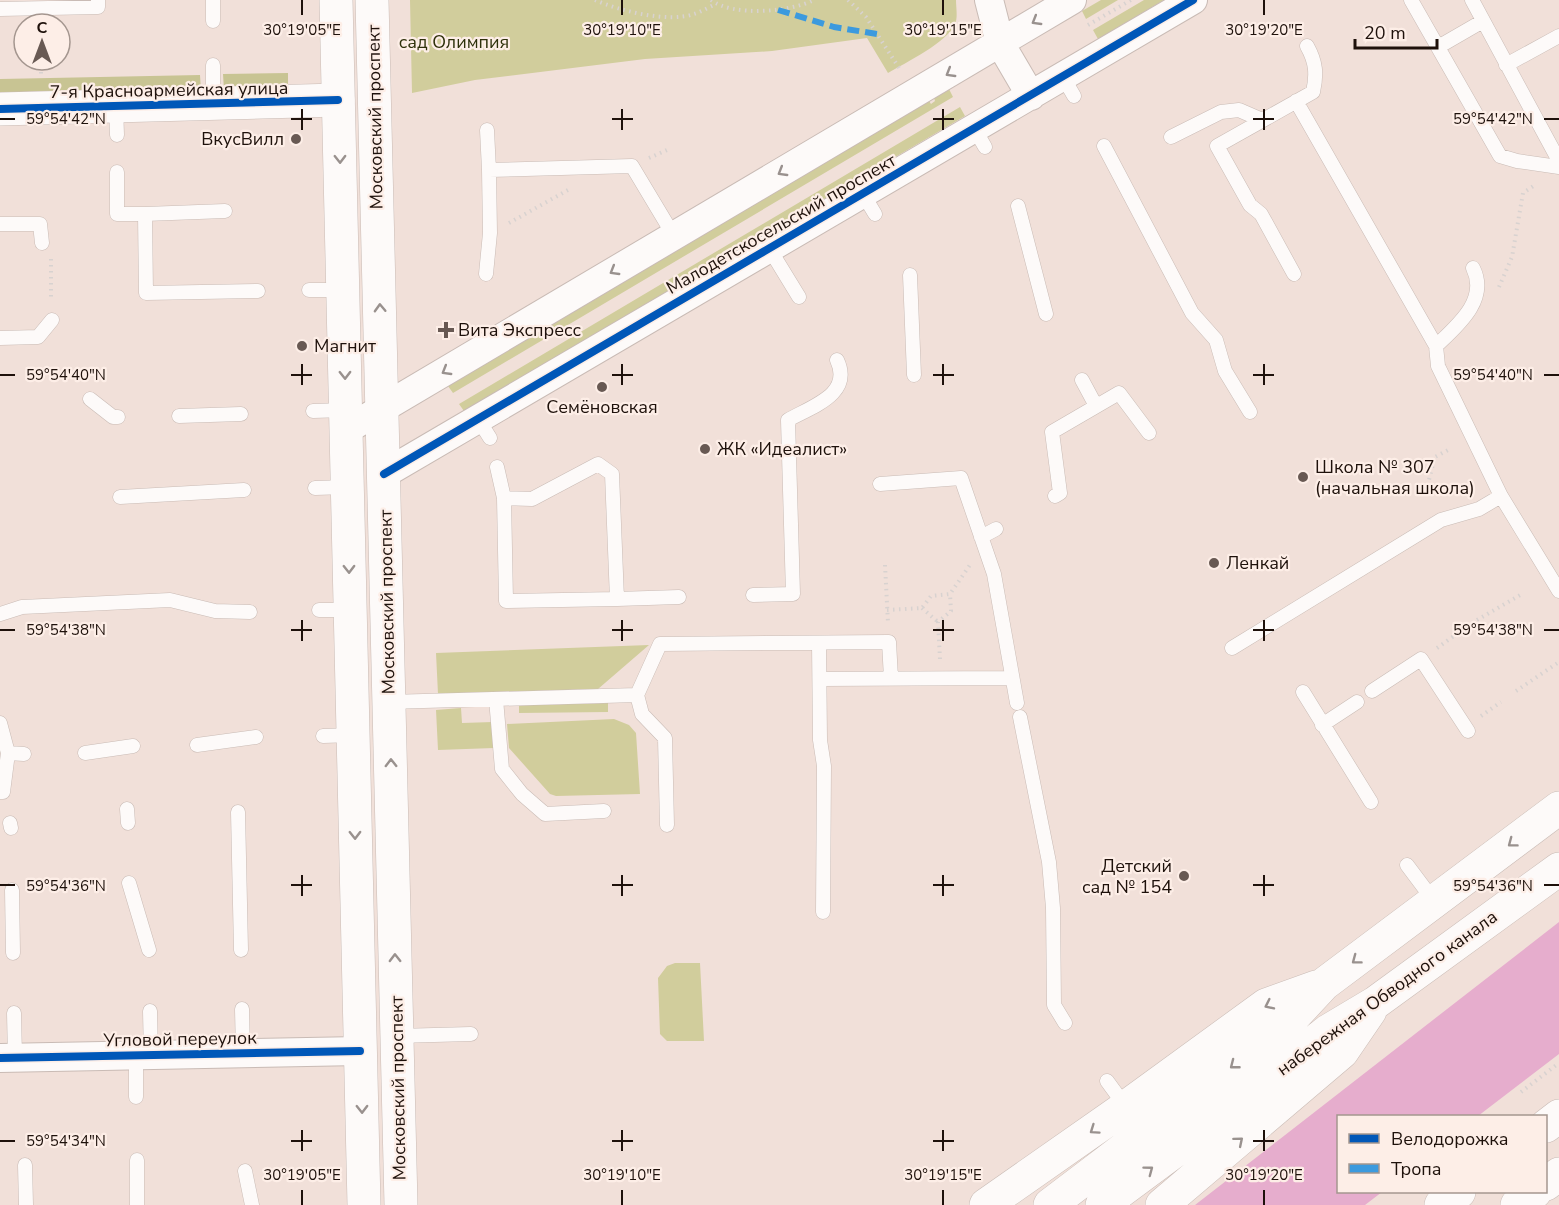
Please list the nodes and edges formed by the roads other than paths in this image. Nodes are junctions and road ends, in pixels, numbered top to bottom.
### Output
1 (98, 0) edge
2 (213, 0) edge
3 (336, 0) edge
4 (372, 0) edge
5 (989, 0) edge
6 (1072, 0) edge
7 (1193, 0) edge
8 (1411, 0) edge
9 (1472, 0) edge
10 (0, 9) edge
11 (213, 21) dead end
12 (1483, 21) junction
13 (1559, 36) edge
14 (1000, 43) junction
15 (1307, 46) dead end
16 (1438, 47) junction
17 (213, 65) dead end
18 (1506, 65) junction
19 (1031, 96) junction
20 (375, 99) junction
21 (338, 100) junction
22 (1296, 101) junction
23 (213, 103) junction
24 (0, 109) edge
25 (1262, 120) junction
26 (487, 130) dead end
27 (1172, 137) dead end
28 (1104, 146) dead end
29 (1559, 161) edge
30 (1559, 167) edge
31 (489, 170) junction
32 (117, 172) dead end
33 (1018, 206) dead end
34 (225, 211) dead end
35 (145, 214) junction
36 (0, 224) edge
37 (674, 236) junction
38 (42, 243) road end
39 (770, 248) junction
40 (1473, 268) dead end
41 (486, 274) dead end
42 (1294, 274) dead end
43 (910, 275) dead end
44 (309, 290) dead end
45 (342, 290) junction
46 (258, 291) dead end
47 (800, 297) dead end
48 (1046, 314) dead end
49 (52, 320) road end
50 (0, 338) edge
51 (1436, 346) junction
52 (837, 360) dead end
53 (914, 375) dead end
54 (1082, 380) dead end
55 (90, 399) dead end
56 (1096, 406) junction
57 (383, 409) junction
58 (313, 411) dead end
59 (1250, 412) dead end
60 (241, 414) dead end
61 (178, 416) dead end
62 (118, 417) dead end
63 (1149, 434) dead end
64 (361, 444) junction
65 (497, 467) dead end
66 (880, 484) dead end
67 (347, 487) junction
68 (315, 488) dead end
69 (244, 490) dead end
70 (1055, 496) dead end
71 (1502, 496) junction
72 (120, 497) dead end
73 (504, 498) junction
74 (996, 529) dead end
75 (983, 541) junction
76 (1559, 591) edge
77 (753, 595) dead end
78 (679, 597) dead end
79 (617, 599) junction
80 (250, 612) dead end
81 (0, 614) edge
82 (819, 643) junction
83 (1232, 648) dead end
84 (891, 678) junction
85 (1012, 678) junction
86 (820, 679) junction
87 (1372, 691) dead end
88 (1303, 692) dead end
89 (637, 695) junction
90 (496, 699) junction
91 (389, 702) junction
92 (1357, 702) dead end
93 (0, 723) edge
94 (1322, 724) junction
95 (1468, 730) dead end
96 (256, 737) dead end
97 (197, 745) dead end
98 (133, 746) dead end
99 (8, 753) junction
100 (85, 753) dead end
101 (24, 754) dead end
102 (0, 792) edge
103 (1371, 802) dead end
104 (1559, 808) edge
105 (238, 812) dead end
106 (604, 812) dead end
107 (667, 825) dead end
108 (1407, 865) dead end
109 (1559, 869) edge
110 (129, 883) dead end
111 (12, 890) dead end
112 (1434, 901) junction
113 (823, 912) dead end
114 (148, 950) dead end
115 (241, 950) dead end
116 (13, 953) dead end
117 (1324, 984) junction
118 (1375, 1003) junction
119 (242, 1009) dead end
120 (150, 1011) dead end
121 (14, 1013) dead end
122 (1065, 1023) dead end
123 (471, 1034) dead end
124 (397, 1036) junction
125 (360, 1051) junction
126 (243, 1053) junction
127 (143, 1055) junction
128 (8, 1058) edge
129 (1107, 1081) dead end
130 (136, 1097) dead end
131 (1126, 1107) junction
132 (136, 1160) dead end
133 (26, 1166) dead end
134 (245, 1171) dead end
135 (1559, 1174) edge
136 (1547, 1183) edge
137 (1456, 1193) edge
138 (26, 1205) edge
139 (137, 1205) edge
140 (252, 1205) edge
141 (364, 1205) edge
142 (401, 1205) edge
143 (986, 1205) edge
144 (1050, 1205) edge
145 (1102, 1205) edge
146 (1162, 1205) edge
147 (1441, 1205) edge

1 - 10 lane
2 - 11 lane
3 - 21 main road, Московский проспект
4 - 20 main road, Московский проспект
5 - 14 street
6 -> 14 street
7 - 19 street, Малодетскосельский проспект
8 - 16 lane
9 - 12 lane
12 - 16 lane
12 - 18 lane
13 - 18 lane
14 - 19 street
14 -> 37 street
15 - 22 lane
16 - 30 lane
17 - 23 lane
18 - 29 lane
19 - 39 street, Малодетскосельский проспект
20 - 21 lane
57 -> 20 main road, Московский проспект
21 - 23 main road, 7-я Красноармейская улица
21 -> 45 main road, Московский проспект
22 - 25 lane
22 - 51 lane
23 - 24 main road, 7-я Красноармейская улица
25 - 27 lane
25 - 42 lane
26 - 31 lane
28 - 59 lane
31 - 37 lane
31 - 41 lane
32 - 35 lane
33 - 48 lane
34 - 35 lane
35 - 46 lane
36 - 38 lane
37 -> 57 street
39 - 47 lane
39 - 64 street, Малодетскосельский проспект
40 - 51 lane
43 - 53 lane
44 - 45 lane
45 -> 64 main road, Московский проспект
49 - 50 lane
51 - 71 lane
52 - 77 lane
54 - 56 lane
55 - 62 lane
56 - 63 lane
56 - 70 lane
57 - 64 main road, Московский проспект
57 - 64 street
58 - 64 lane
60 - 61 lane
64 - 67 main road, Московский проспект
64 - 91 main road, Московский проспект
65 - 73 lane
66 - 75 lane
67 - 68 lane
67 -> 125 main road, Московский проспект
69 - 72 lane
71 - 76 lane
71 - 83 lane
73 - 79 lane
73 - 79 lane
74 - 75 lane
75 - 85 lane
78 - 79 lane
80 - 81 lane
82 - 84 lane
82 - 86 lane
82 - 89 lane
84 - 85 lane
84 - 86 lane
85 - 122 lane
86 - 113 lane
87 - 95 lane
88 - 94 lane
89 - 90 lane
89 - 107 lane
90 - 91 lane
90 - 106 lane
124 -> 91 main road, Московский проспект
92 - 94 lane
93 - 99 lane
94 - 103 lane
96 - 97 lane
98 - 100 lane
99 - 101 lane
99 - 102 lane
104 -> 112 main road, набережная Обводного канала
105 - 115 lane
108 - 112 lane
109 - 118 main road, набережная Обводного канала
110 - 114 lane
111 - 116 lane
112 -> 117 main road, набережная Обводного канала
117 -> 131 main road
117 -> 144 main road, набережная Обводного канала
145 -> 118 main road, набережная Обводного канала
146 -> 118 main road
119 - 126 lane
120 - 127 lane
121 - 128 lane
123 - 124 lane
124 - 142 main road, Московский проспект
125 - 126 street, Угловой переулок
125 -> 141 main road, Московский проспект
126 - 127 street, Угловой переулок
127 - 128 street, Угловой переулок
127 - 130 lane
129 - 131 lane
131 -> 143 main road
132 - 139 lane
133 - 138 lane
134 - 140 lane
135 - 136 main road
137 - 147 main road

